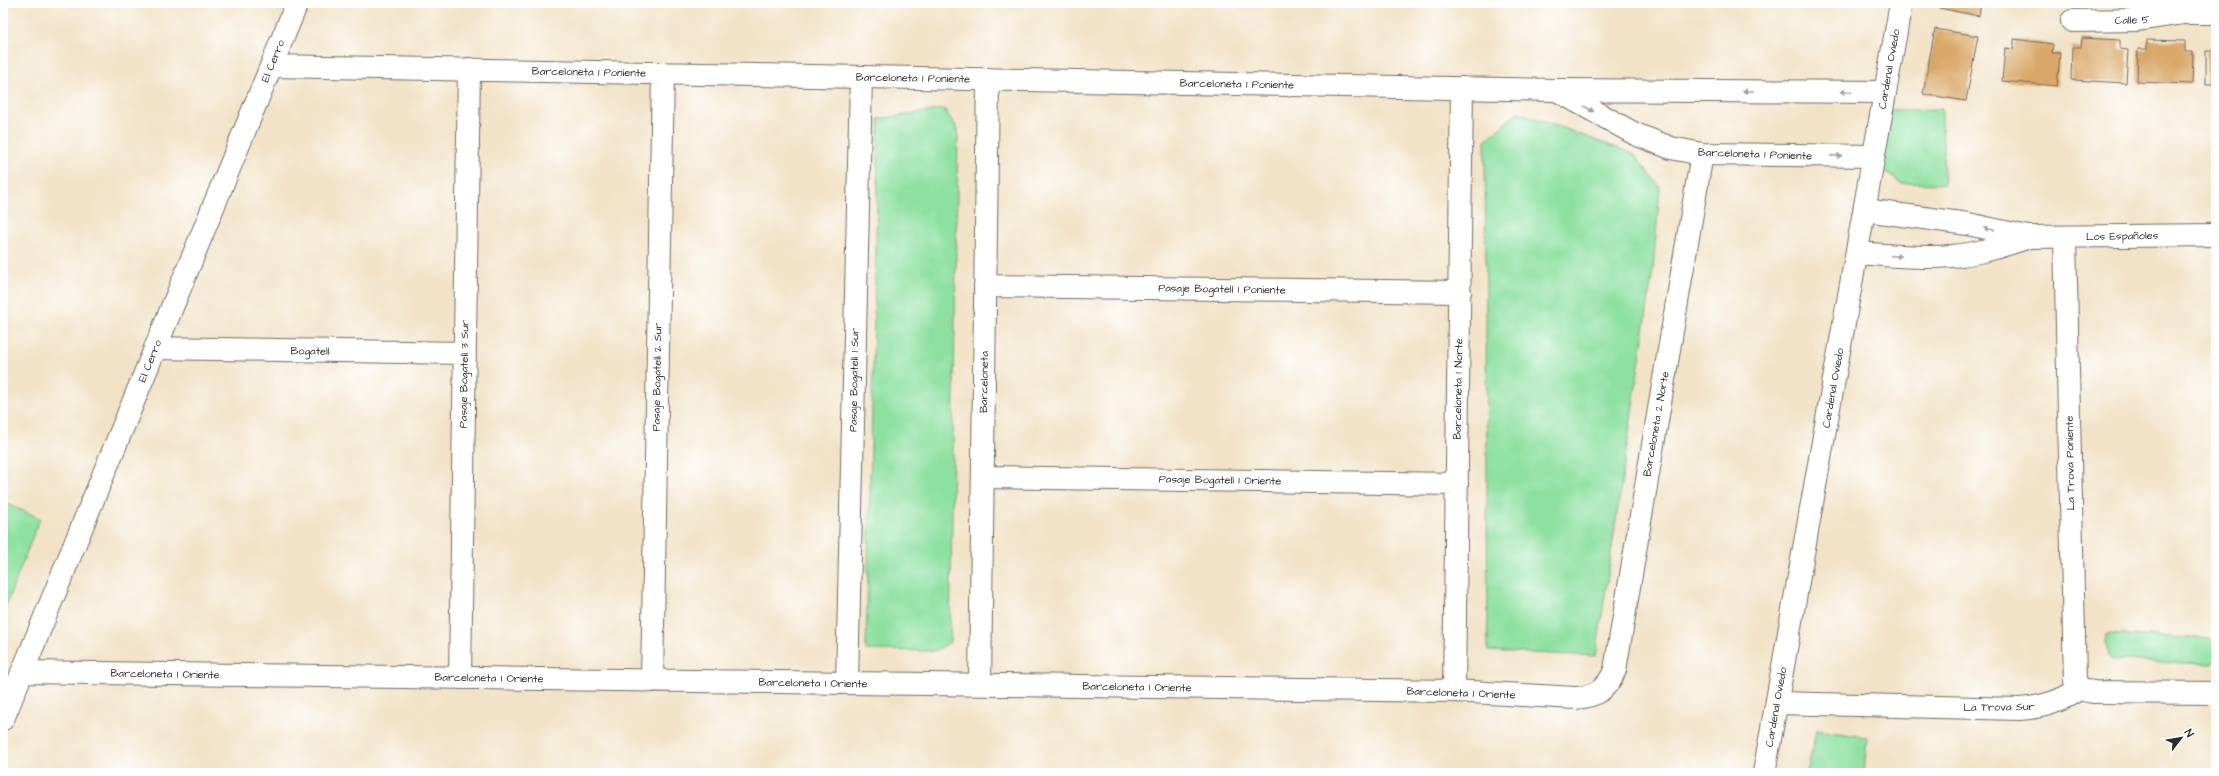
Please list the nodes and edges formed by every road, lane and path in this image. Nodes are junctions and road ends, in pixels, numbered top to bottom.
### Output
1 (297, 3) edge
2 (1901, 3) edge
3 (2185, 8) edge
4 (2216, 13) edge
5 (2072, 21) dead end
6 (272, 66) junction
7 (469, 69) junction
8 (663, 73) junction
9 (861, 77) junction
10 (988, 79) junction
11 (1462, 88) junction
12 (1555, 90) junction
13 (1885, 92) junction
14 (1702, 154) junction
15 (1874, 156) junction
16 (1865, 210) junction
17 (2216, 235) edge
18 (2028, 237) junction
19 (2065, 237) junction
20 (1857, 254) junction
21 (985, 286) junction
22 (1460, 292) junction
23 (155, 348) junction
24 (464, 353) junction
25 (983, 477) junction
26 (1457, 484) junction
27 (22, 672) junction
28 (460, 678) junction
29 (652, 681) junction
30 (847, 683) junction
31 (980, 684) junction
32 (2080, 688) junction
33 (1602, 690) joint
34 (1454, 691) junction
35 (2216, 693) edge
36 (1777, 703) junction
37 (3, 719) edge
38 (1764, 773) edge

1 - 6 street, El Cerro
2 - 13 street, Cardenal Oviedo
3 - 4 street, Calle 5
3 - 5 street, Calle 5
6 - 7 street, Barceloneta 1 Poniente
6 - 23 street, El Cerro
7 - 8 street, Barceloneta 1 Poniente
7 - 24 street, Pasaje Bogatell 3 Sur
8 - 9 street, Barceloneta 1 Poniente
8 - 29 street, Pasaje Bogatell 2 Sur
9 - 10 street, Barceloneta 1 Poniente
9 - 30 street, Pasaje Bogatell 1 Sur
10 - 11 street, Barceloneta 1 Poniente
10 - 21 street, Barceloneta
11 - 12 street, Barceloneta 1 Poniente
11 - 22 street, Barceloneta 1 Norte
13 -> 12 street, Barceloneta 1 Poniente
12 -> 14 street, Barceloneta 1 Poniente
13 - 15 street, Cardenal Oviedo
14 -> 15 street, Barceloneta 1 Poniente
14 - 33 street, Barceloneta 2 Norte
15 - 16 street, Cardenal Oviedo
18 -> 16 street, Los Españoles
16 - 20 street, Cardenal Oviedo
17 - 19 street, Los Españoles
18 - 19 street, Los Españoles
20 -> 18 street, Los Españoles
19 - 32 street, La Trova Poniente
20 - 36 street, Cardenal Oviedo
21 - 22 street, Pasaje Bogatell 1 Poniente
21 - 25 street, Barceloneta
22 - 26 street, Barceloneta 1 Norte
23 - 24 street, Bogatell
23 - 27 street, El Cerro
24 - 28 street, Pasaje Bogatell 3 Sur
25 - 26 street, Pasaje Bogatell 1 Oriente
25 - 31 street, Barceloneta
26 - 34 street, Barceloneta 1 Norte
27 - 28 street, Barceloneta 1 Oriente
27 - 37 street, El Cerro
28 - 29 street, Barceloneta 1 Oriente
29 - 30 street, Barceloneta 1 Oriente
30 - 31 street, Barceloneta 1 Oriente
31 - 34 street, Barceloneta 1 Oriente
32 - 35 street
32 - 36 street, La Trova Sur
33 - 34 street, Barceloneta 1 Oriente
36 - 38 street, Cardenal Oviedo

